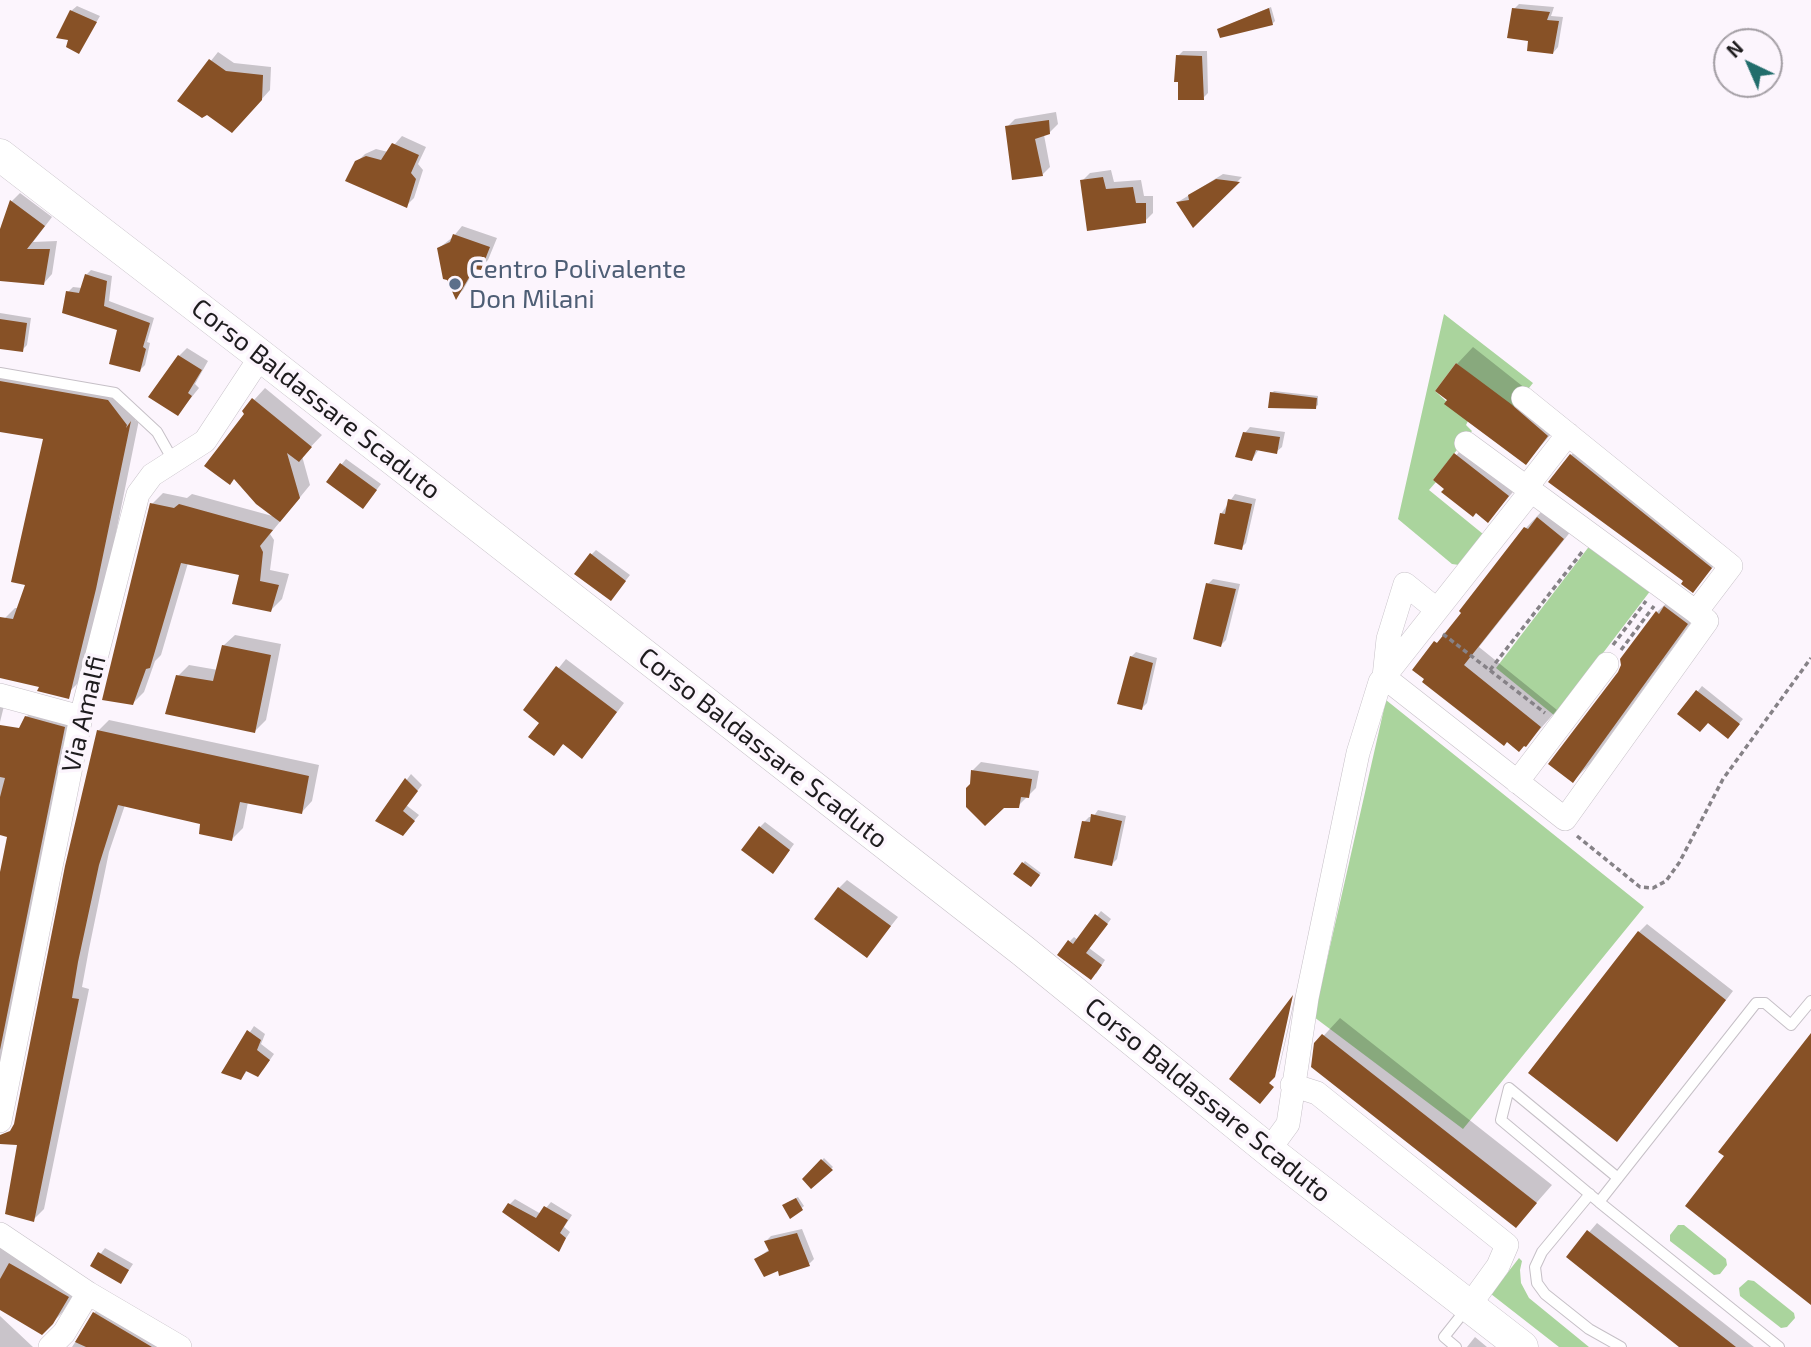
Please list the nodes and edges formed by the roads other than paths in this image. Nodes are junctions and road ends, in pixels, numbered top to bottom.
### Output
1 (0, 155) edge
2 (261, 356) junction
3 (0, 373) edge
4 (1523, 398) dead end
5 (1568, 433) junction
6 (1466, 443) dead end
7 (174, 462) junction
8 (1528, 490) junction
9 (1436, 609) junction
10 (1696, 612) junction
11 (1612, 655) road end
12 (1384, 677) junction
13 (0, 695) edge
14 (81, 717) junction
15 (1517, 782) junction
16 (1811, 1001) edge
17 (1292, 1085) junction
18 (0, 1121) edge
19 (1269, 1150) junction
20 (1618, 1178) junction
21 (1590, 1194) junction
22 (1600, 1202) junction
23 (0, 1234) edge
24 (88, 1293) junction
25 (1469, 1306) junction
26 (1516, 1345) edge
27 (52, 1347) edge
28 (180, 1347) edge
29 (1456, 1347) edge
30 (1620, 1347) edge
31 (1779, 1347) edge

1 - 2 street, Corso Baldassare Scaduto
2 - 7 street, Via Amalfi
2 - 19 street, Corso Baldassare Scaduto
3 - 7 lane
4 - 5 street
5 - 8 street
5 - 10 street
6 - 8 street
7 - 14 street, Via Amalfi
8 - 9 street
8 - 10 street
9 - 12 street
9 - 12 street
10 - 15 street
11 - 15 street
12 - 15 street
12 - 17 street
13 - 14 street
14 - 18 street, Via Amalfi
16 - 20 lane
17 - 19 street
17 - 25 street
19 - 25 street, Corso Baldassare Scaduto
20 - 21 lane
20 - 22 lane
21 - 22 lane
21 - 30 lane
22 - 31 lane
23 - 24 street
24 - 27 street
24 - 28 street
25 - 26 street, Corso Baldassare Scaduto
25 - 29 lane

